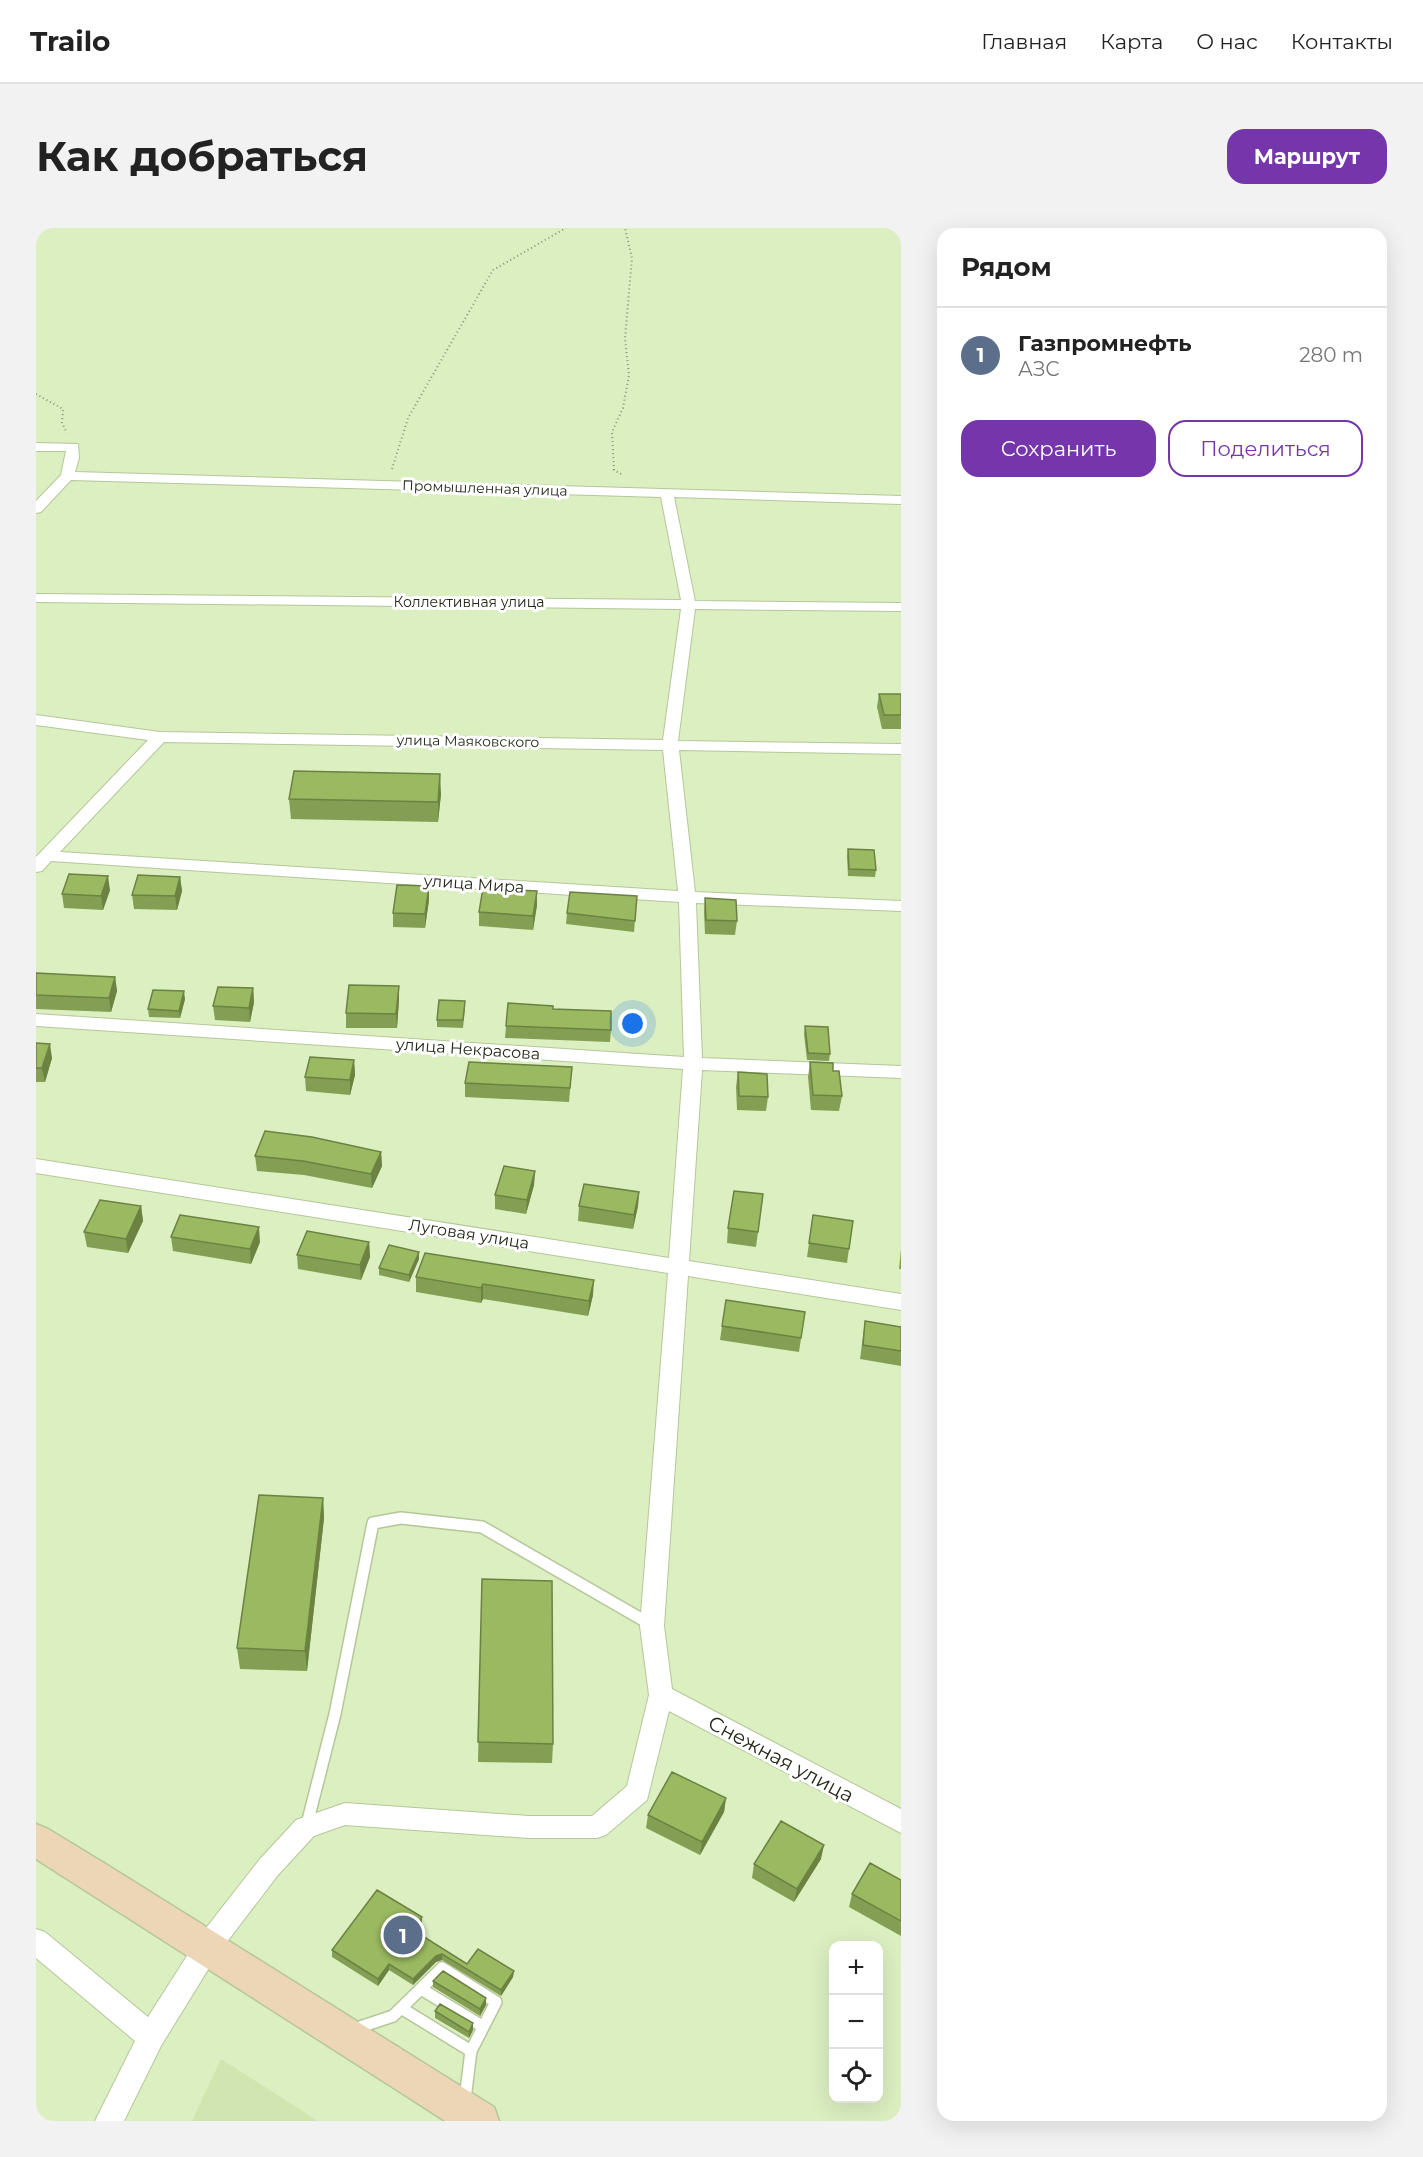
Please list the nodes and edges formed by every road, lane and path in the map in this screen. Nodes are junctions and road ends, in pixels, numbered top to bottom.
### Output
1 (566, 228) edge
2 (625, 228) edge
3 (36, 394) edge
4 (36, 447) edge
5 (73, 447) junction
6 (68, 476) junction
7 (373, 484) junction
8 (645, 494) junction
9 (668, 494) junction
10 (901, 500) edge
11 (36, 508) edge
12 (36, 598) edge
13 (689, 604) junction
14 (901, 607) edge
15 (36, 720) edge
16 (160, 737) junction
17 (670, 744) junction
18 (901, 749) edge
19 (42, 861) edge
20 (687, 897) junction
21 (901, 906) edge
22 (36, 1020) edge
23 (693, 1064) junction
24 (901, 1072) edge
25 (36, 1166) edge
26 (678, 1266) junction
27 (901, 1302) edge
28 (652, 1626) junction
29 (661, 1695) junction
30 (901, 1822) edge
31 (306, 1828) junction
32 (36, 1840) edge
33 (36, 1941) edge
34 (208, 1946) junction
35 (420, 1989) junction
36 (401, 2008) junction
37 (482, 2026) junction
38 (341, 2034) junction
39 (151, 2037) junction
40 (471, 2051) junction
41 (471, 2116) edge
42 (109, 2121) edge

1 - 7 path
2 - 8 path
3 - 5 path
4 - 5 street
5 - 6 street
6 - 7 street, Промышленная улица
6 - 11 street
7 - 8 street, Промышленная улица
8 - 9 street, Промышленная улица
9 - 10 street, Промышленная улица
9 - 13 street
12 - 13 street, Коллективная улица
13 - 14 street, Коллективная улица
13 - 17 street
15 - 16 street, улица Маяковского
16 - 17 street, улица Маяковского
16 - 19 street
17 - 18 street, улица Маяковского
17 - 20 street
19 - 20 street, улица Мира
20 - 21 street, улица Мира
20 - 23 street
22 - 23 street, улица Некрасова
23 - 24 street, улица Некрасова
23 - 26 street
25 - 26 street, Луговая улица
26 - 27 street, Луговая улица
26 - 28 street
28 - 29 street
28 - 31 lane
29 - 30 street, Снежная улица
29 - 31 street
31 - 34 street
32 - 34 main road
33 - 39 street
34 - 38 main road
34 - 39 street
35 - 36 lane
35 - 37 lane
35 - 37 lane
36 - 38 lane
36 - 40 lane
37 - 40 lane
38 - 41 main road
39 - 42 street
40 - 41 lane

